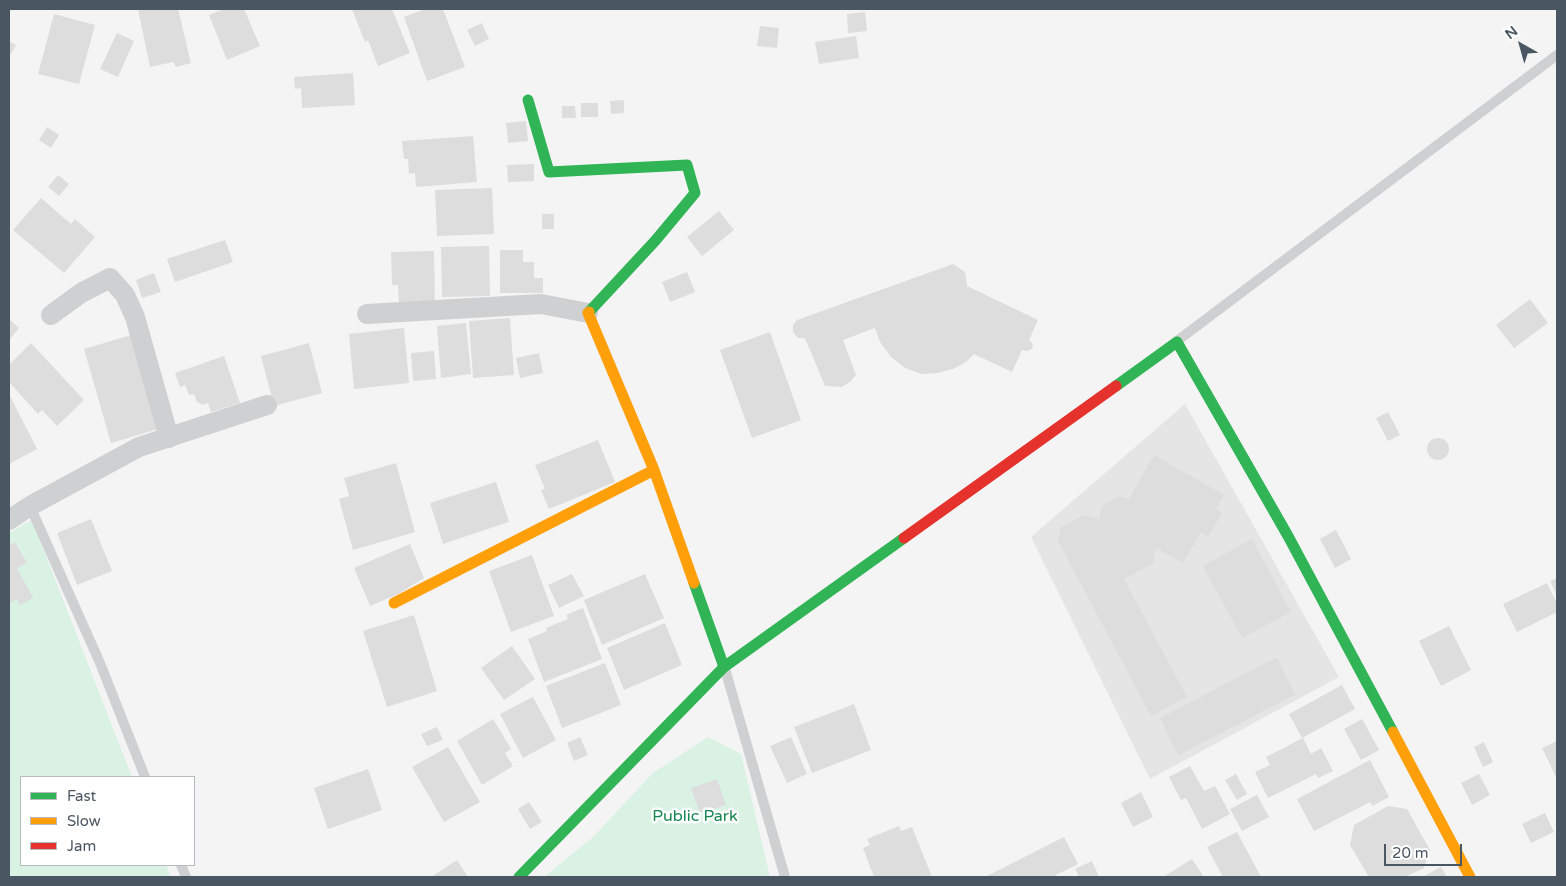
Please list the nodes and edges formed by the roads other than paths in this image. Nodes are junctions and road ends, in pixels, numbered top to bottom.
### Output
1 (1557, 55) edge
2 (528, 100) dead end
3 (588, 313) junction
4 (367, 314) dead end
5 (51, 315) dead end
6 (1176, 342) junction
7 (267, 406) dead end
8 (169, 438) junction
9 (654, 470) junction
10 (30, 506) junction
11 (9, 520) edge
12 (394, 604) dead end
13 (724, 667) junction
14 (145, 776) edge
15 (519, 877) edge
16 (785, 877) edge
17 (1470, 877) edge

1 - 6 lane
2 - 3 street
3 - 4 street
3 - 9 street
5 - 8 street
6 - 13 street
6 - 17 street
7 - 8 street
8 - 10 street
9 - 12 street
9 - 13 street
10 - 11 street
10 - 14 lane
13 - 15 street
13 - 16 lane

